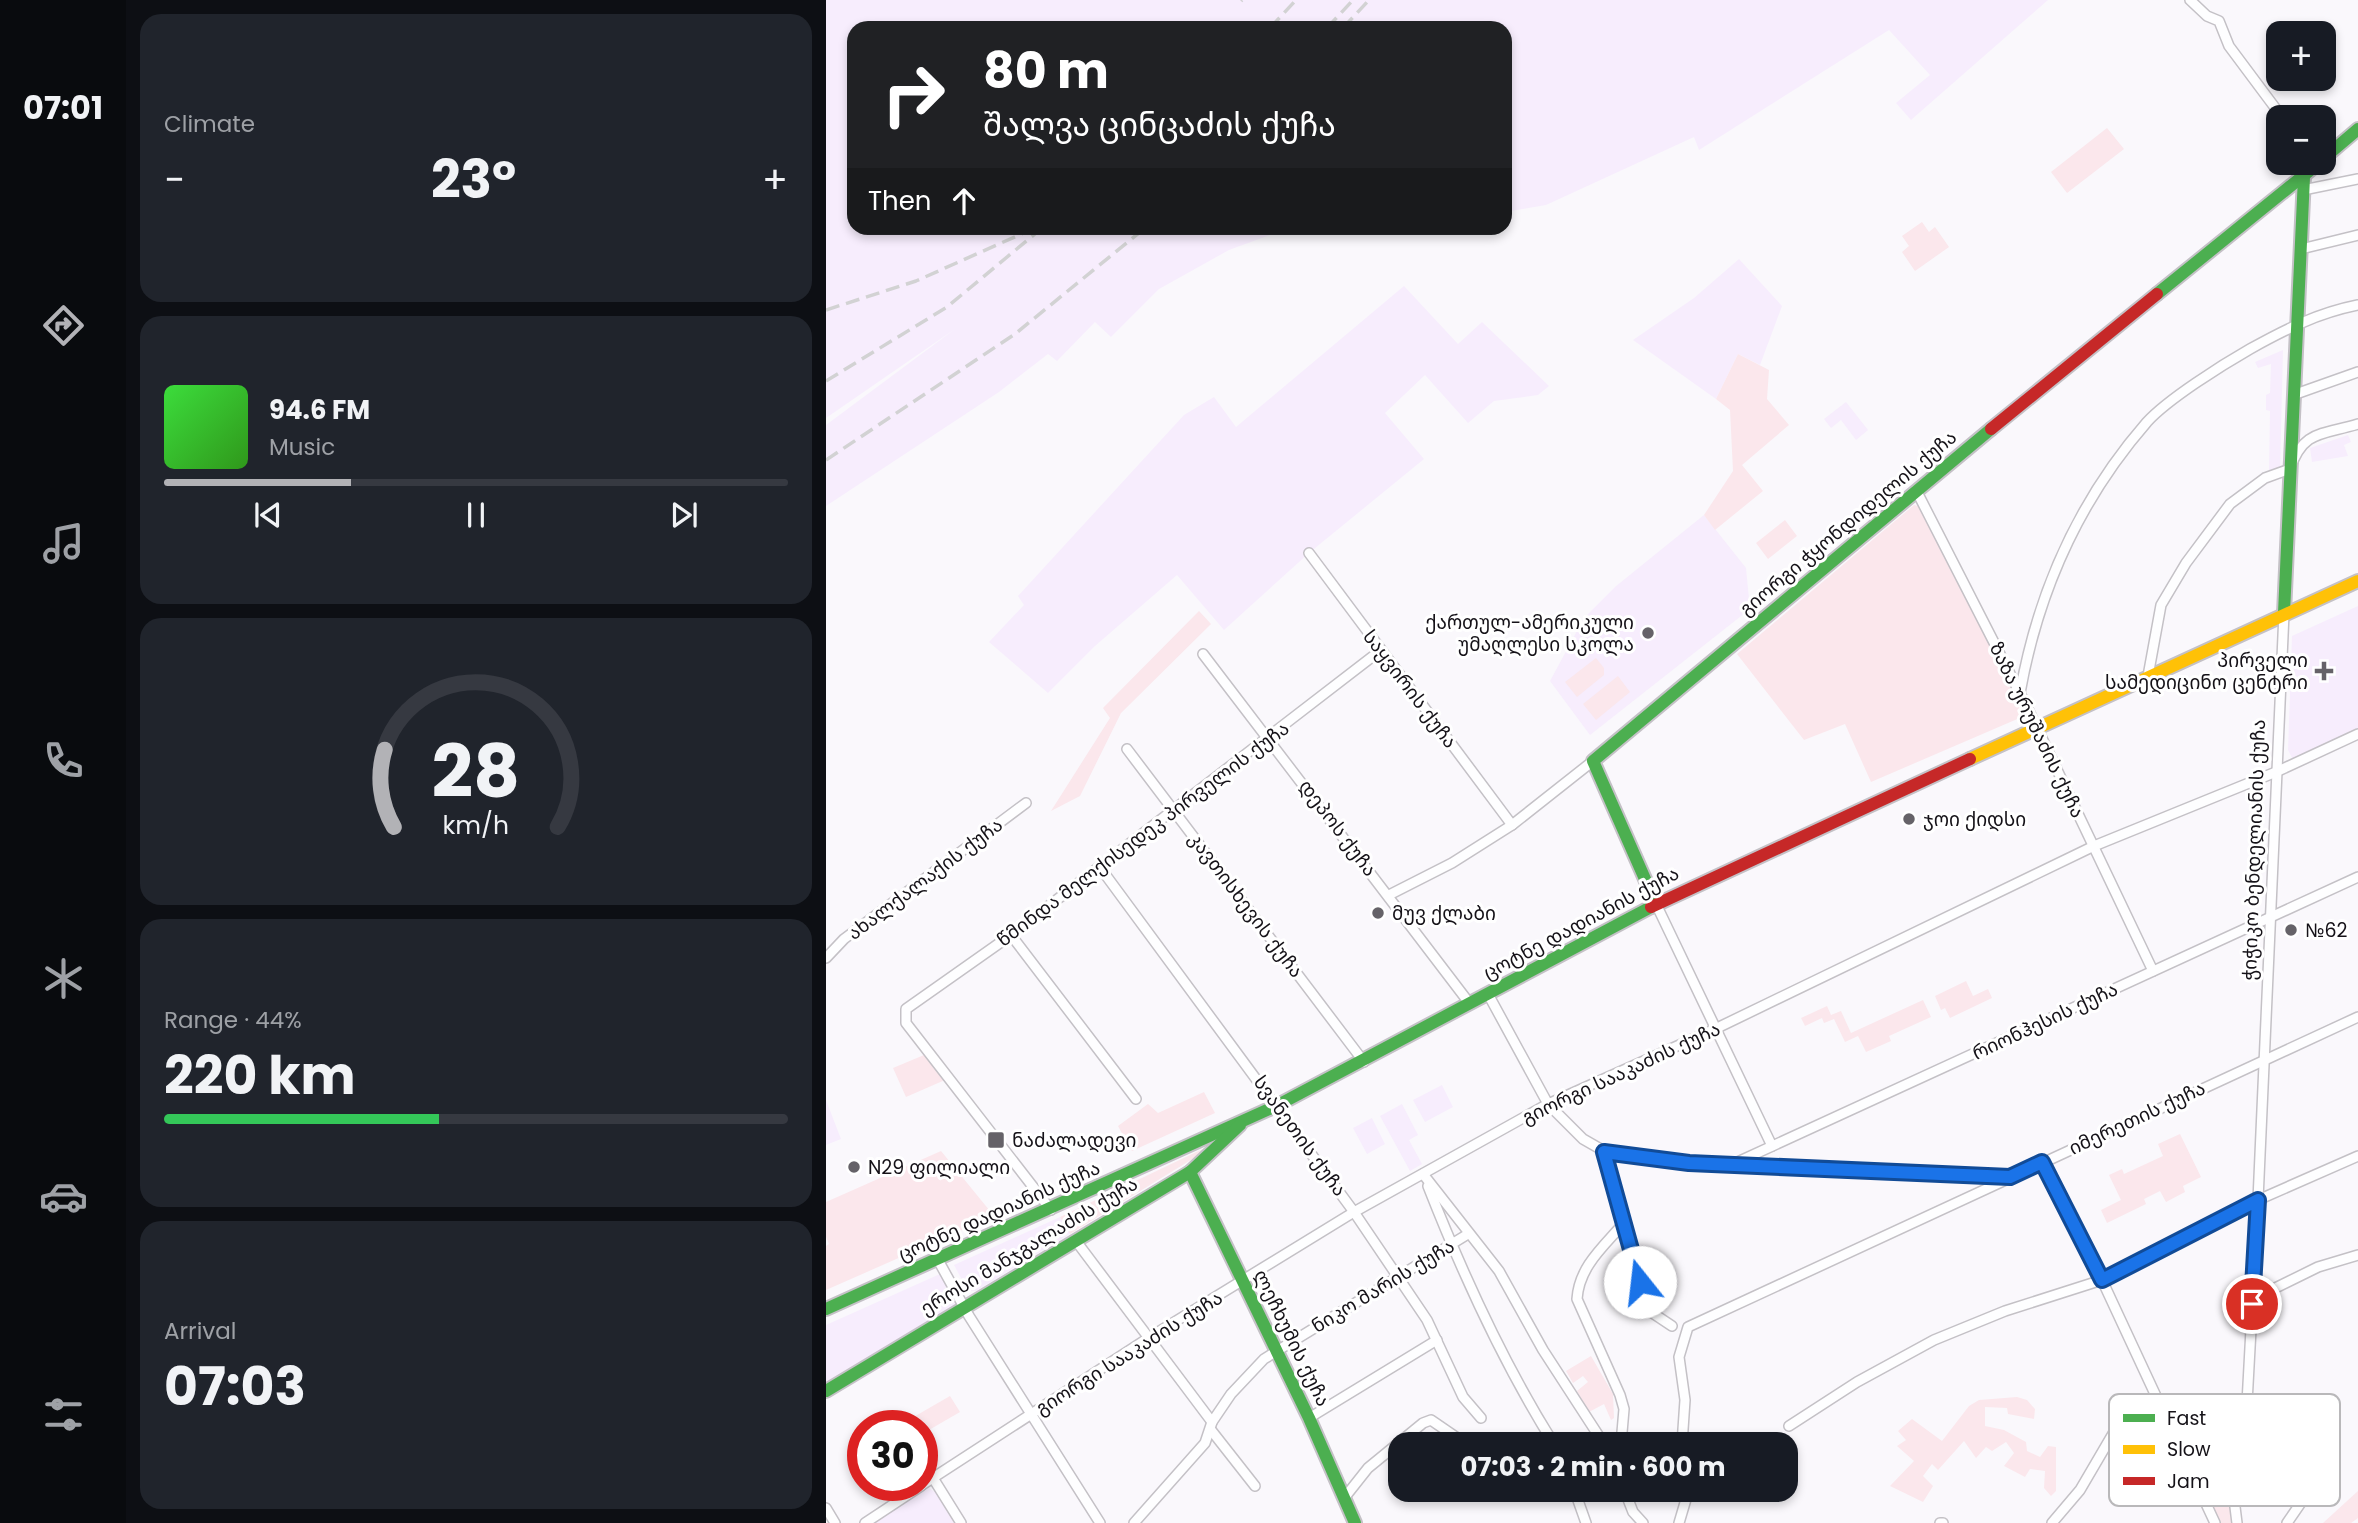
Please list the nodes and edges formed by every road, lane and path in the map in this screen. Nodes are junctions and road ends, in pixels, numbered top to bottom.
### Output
1 (2190, 0) edge
2 (2273, 105) edge
3 (2358, 129) edge
4 (2336, 148) edge
5 (2310, 175) edge
6 (2358, 180) edge
7 (2304, 183) junction
8 (2358, 235) edge
9 (2301, 249) junction
10 (2358, 305) edge
11 (2297, 323) junction
12 (2358, 372) edge
13 (2294, 395) junction
14 (2358, 424) edge
15 (2290, 469) junction
16 (1916, 490) junction
17 (1309, 553) dead end
18 (2358, 581) edge
19 (2284, 613) junction
20 (1381, 650) junction
21 (1203, 654) dead end
22 (2148, 676) junction
23 (2020, 693) junction
24 (2036, 728) junction
25 (2358, 734) edge
26 (1270, 737) junction
27 (1127, 750) dead end
28 (1592, 761) junction
29 (2276, 772) junction
30 (1026, 803) dead end
31 (1175, 810) junction
32 (1512, 825) junction
33 (2094, 846) junction
34 (1099, 866) junction
35 (2358, 877) edge
36 (1389, 895) junction
37 (1656, 904) junction
38 (2272, 916) junction
39 (1011, 935) junction
40 (826, 958) edge
41 (2153, 971) junction
42 (1488, 994) junction
43 (1470, 1003) junction
44 (2358, 1017) edge
45 (1716, 1028) junction
46 (2263, 1060) junction
47 (1363, 1062) junction
48 (1136, 1099) dead end
49 (1548, 1104) junction
50 (1278, 1105) junction
51 (1243, 1122) junction
52 (1772, 1146) junction
53 (1604, 1152) junction
54 (2358, 1156) edge
55 (2042, 1162) junction
56 (1731, 1165) junction
57 (1190, 1172) junction
58 (1423, 1174) junction
59 (2010, 1177) junction
60 (2258, 1200) junction
61 (1051, 1210) junction
62 (1354, 1212) junction
63 (1623, 1224) junction
64 (1468, 1234) junction
65 (1076, 1241) junction
66 (1452, 1247) junction
67 (2358, 1255) edge
68 (938, 1260) junction
69 (1397, 1275) junction
70 (2102, 1280) junction
71 (1244, 1282) junction
72 (2253, 1298) junction
73 (964, 1307) junction
74 (826, 1309) edge
75 (1672, 1326) dead end
76 (1150, 1337) junction
77 (1437, 1340) junction
78 (1277, 1350) junction
79 (826, 1391) edge
80 (2153, 1394) edge
81 (2248, 1394) edge
82 (1031, 1414) junction
83 (1309, 1418) junction
84 (1481, 1418) dead end
85 (1212, 1426) junction
86 (1788, 1426) dead end
87 (1412, 1432) edge
88 (1450, 1432) edge
89 (1546, 1432) edge
90 (1596, 1432) edge
91 (1623, 1432) edge
92 (1683, 1432) edge
93 (2109, 1440) edge
94 (1388, 1452) edge
95 (938, 1475) edge
96 (938, 1486) edge
97 (1255, 1486) dead end
98 (1345, 1497) junction
99 (898, 1501) edge
100 (1579, 1502) edge
101 (1629, 1502) edge
102 (1685, 1502) edge
103 (2207, 1506) edge
104 (2299, 1506) edge
105 (826, 1508) edge
106 (835, 1523) edge
107 (865, 1523) edge
108 (961, 1523) edge
109 (1100, 1523) edge
110 (1134, 1523) edge
111 (1355, 1523) edge
112 (1586, 1523) edge
113 (1643, 1523) edge
114 (1679, 1523) edge
115 (2052, 1523) edge
116 (2215, 1523) edge
117 (2287, 1523) edge

1 - 2 street
3 - 4 street, გიორგი ჭყონდიდელის ქუჩა
5 - 7 street, გიორგი ჭყონდიდელის ქუჩა
6 - 7 street
7 - 9 street, ჭიჭიკო ბენდელიანის ქუჩა
7 - 16 street, გიორგი ჭყონდიდელის ქუჩა
8 - 9 street
9 - 11 street, ჭიჭიკო ბენდელიანის ქუჩა
10 - 11 street
11 - 13 street, ჭიჭიკო ბენდელიანის ქუჩა
11 - 23 street
12 - 13 street
13 - 15 street, ჭიჭიკო ბენდელიანის ქუჩა
14 - 15 street
15 - 19 street, ჭიჭიკო ბენდელიანის ქუჩა
15 - 22 street
16 - 23 street, ზაზა ურუშაძის ქუჩა
16 - 28 street, გიორგი ჭყონდიდელის ქუჩა
17 - 20 street, საყვირის ქუჩა
18 - 19 street, ცოტნე დადიანის ქუჩა
19 - 22 street, ცოტნე დადიანის ქუჩა
19 - 29 street, ჭიჭიკო ბენდელიანის ქუჩა
20 - 26 street, წმინდა მელქისედეკ პირველის ქუჩა
20 - 32 street, საყვირის ქუჩა
21 - 26 street, დეპოს ქუჩა
22 - 24 street, ცოტნე დადიანის ქუჩა
23 - 24 street, ზაზა ურუშაძის ქუჩა
24 - 33 street, ზაზა ურუშაძის ქუჩა
24 - 37 street, ცოტნე დადიანის ქუჩა
25 - 29 street, გიორგი სააკაძის ქუჩა
26 - 31 street, წმინდა მელქისედეკ პირველის ქუჩა
26 - 36 street, დეპოს ქუჩა
27 - 31 street, კავთისხევის ქუჩა
28 - 32 street, გიორგი ჭყონდიდელის ქუჩა
28 - 37 street
29 - 33 street, გიორგი სააკაძის ქუჩა
29 - 38 street, ჭიჭიკო ბენდელიანის ქუჩა
30 - 40 street, ახალქალაქის ქუჩა
31 - 34 street, წმინდა მელქისედეკ პირველის ქუჩა
31 - 47 street, კავთისხევის ქუჩა
32 - 36 street, გიორგი ჭყონდიდელის ქუჩა
33 - 41 street, ზაზა ურუშაძის ქუჩა
33 - 45 street, გიორგი სააკაძის ქუჩა
34 - 39 street, წმინდა მელქისედეკ პირველის ქუჩა
34 - 50 street, სვანეთის ქუჩა
35 - 38 street, რიონჰესის ქუჩა
36 - 43 street, დეპოს ქუჩა
37 - 42 street, ცოტნე დადიანის ქუჩა
37 - 45 street
38 - 41 street, რიონჰესის ქუჩა
38 - 46 street, ჭიჭიკო ბენდელიანის ქუჩა
39 - 48 street
39 - 61 street, წმინდა მელქისედეკ პირველის ქუჩა
41 - 52 street, რიონჰესის ქუჩა
42 - 43 street, ცოტნე დადიანის ქუჩა
42 - 49 street
43 - 47 street, ცოტნე დადიანის ქუჩა
44 - 46 street, იმერეთის ქუჩა
45 - 49 street, გიორგი სააკაძის ქუჩა
45 - 52 street
46 - 55 street, იმერეთის ქუჩა
46 - 60 street, ჭიჭიკო ბენდელიანის ქუჩა
47 - 50 street, ცოტნე დადიანის ქუჩა
49 - 53 street
49 - 58 street, გიორგი სააკაძის ქუჩა
50 - 51 street, ცოტნე დადიანის ქუჩა
50 - 62 street, სვანეთის ქუჩა
51 - 57 street, ეროსი მანჯგალაძის ქუჩა
51 - 61 street, ცოტნე დადიანის ქუჩა
52 - 56 street, რიონჰესის ქუჩა
53 - 56 street
53 - 63 street
54 - 60 street
55 - 59 street, იმერეთის ქუჩა
55 - 70 street
56 - 59 street
57 - 65 street, ეროსი მანჯგალაძის ქუჩა
57 - 71 street, ლეჩხუმის ქუჩა
58 - 62 street, გიორგი სააკაძის ქუჩა
58 - 64 street, ნიკო მარის ქუჩა
58 - 66 street
59 - 92 street, იმერეთის ქუჩა
60 - 70 street
60 - 72 street, ჭიჭიკო ბენდელიანის ქუჩა
61 - 68 street, ცოტნე დადიანის ქუჩა
62 - 69 street, სვანეთის ქუჩა
62 - 71 street, გიორგი სააკაძის ქუჩა
63 - 75 street
63 - 91 street
64 - 66 street, ნიკო მარის ქუჩა
64 - 90 street, ნიკო მარის ქუჩა
65 - 73 street, ეროსი მანჯგალაძის ქუჩა
65 - 76 street
66 - 69 street, ნიკო მარის ქუჩა
66 - 89 street
67 - 72 street
68 - 73 street
68 - 74 street, ცოტნე დადიანის ქუჩა
69 - 77 street, სვანეთის ქუჩა
69 - 78 street, ნიკო მარის ქუჩა
70 - 80 street
70 - 86 street
71 - 76 street, გიორგი სააკაძის ქუჩა
71 - 78 street, ლეჩხუმის ქუჩა
72 - 81 street, ჭიჭიკო ბენდელიანის ქუჩა
73 - 79 street, ეროსი მანჯგალაძის ქუჩა
73 - 82 street
76 - 82 street, გიორგი სააკაძის ქუჩა
76 - 85 street
77 - 83 street
77 - 84 street, სვანეთის ქუჩა
78 - 83 street, ლეჩხუმის ქუჩა
78 - 85 street, ნიკო მარის ქუჩა
82 - 95 street, გიორგი სააკაძის ქუჩა
82 - 109 street
83 - 98 street, ლეჩხუმის ქუჩა
85 - 97 street
85 - 110 street, ნიკო მარის ქუჩა
87 - 88 street
93 - 115 street
94 - 98 street
96 - 108 street
98 - 111 street, ლეჩხუმის ქუჩა
99 - 107 street, გიორგი სააკაძის ქუჩა
100 - 112 street
101 - 113 street
102 - 114 street
103 - 116 street
104 - 117 street
105 - 106 street

